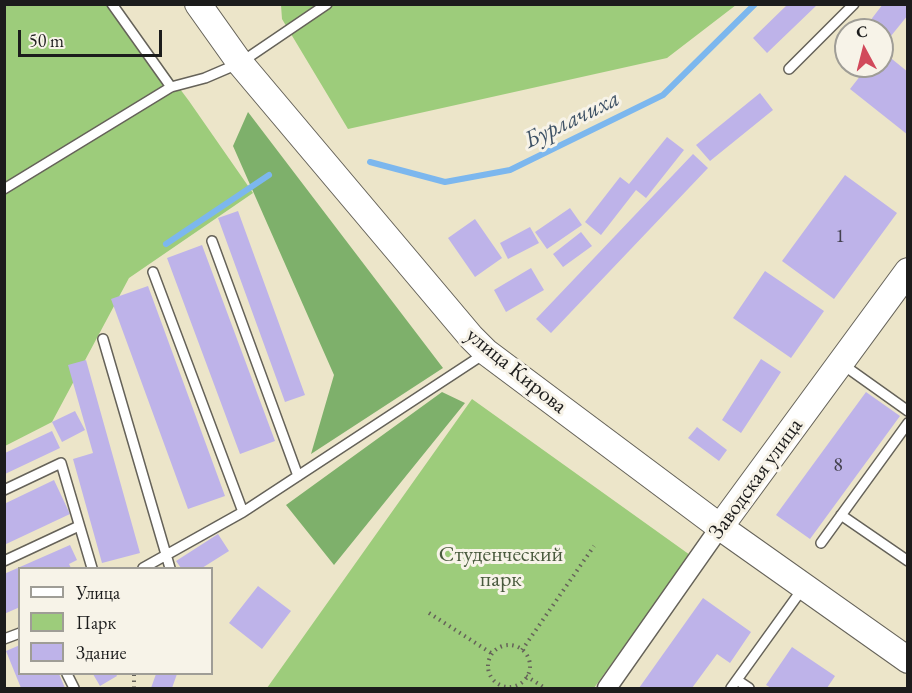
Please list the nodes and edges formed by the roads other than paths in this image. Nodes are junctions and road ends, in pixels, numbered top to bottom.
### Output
1 (112, 4) edge
2 (198, 4) edge
3 (327, 4) edge
4 (854, 4) edge
5 (240, 63) junction
6 (789, 69) dead end
7 (171, 87) junction
8 (4, 189) edge
9 (212, 242) dead end
10 (908, 271) edge
11 (153, 272) dead end
12 (104, 339) dead end
13 (486, 352) junction
14 (840, 363) junction
15 (908, 411) edge
16 (908, 423) edge
17 (298, 476) junction
18 (4, 490) edge
19 (243, 512) junction
20 (841, 515) junction
21 (80, 526) junction
22 (720, 527) junction
23 (821, 543) dead end
24 (166, 556) junction
25 (4, 561) edge
26 (908, 561) edge
27 (92, 567) edge
28 (145, 567) edge
29 (170, 567) edge
30 (804, 587) junction
31 (908, 660) edge
32 (737, 680) junction
33 (608, 688) edge
34 (731, 688) edge
35 (749, 688) edge

1 - 7 lane
2 - 5 street, улица Кирова
3 - 5 lane
4 - 6 lane
5 - 7 lane
5 - 13 street, улица Кирова
7 - 8 lane
9 - 17 lane
10 - 14 street, Заводская улица
11 - 19 lane
12 - 24 lane
13 - 17 lane
13 - 22 street, улица Кирова
14 - 15 lane
14 - 22 street, Заводская улица
16 - 20 lane
17 - 19 lane
18 - 21 lane
19 - 24 lane
20 - 23 lane
20 - 26 lane
21 - 25 lane
21 - 27 lane
22 - 30 street, улица Кирова
22 - 33 street, Заводская улица
24 - 28 lane
24 - 29 lane
30 - 31 street, улица Кирова
30 - 32 lane
32 - 34 lane
32 - 35 lane

